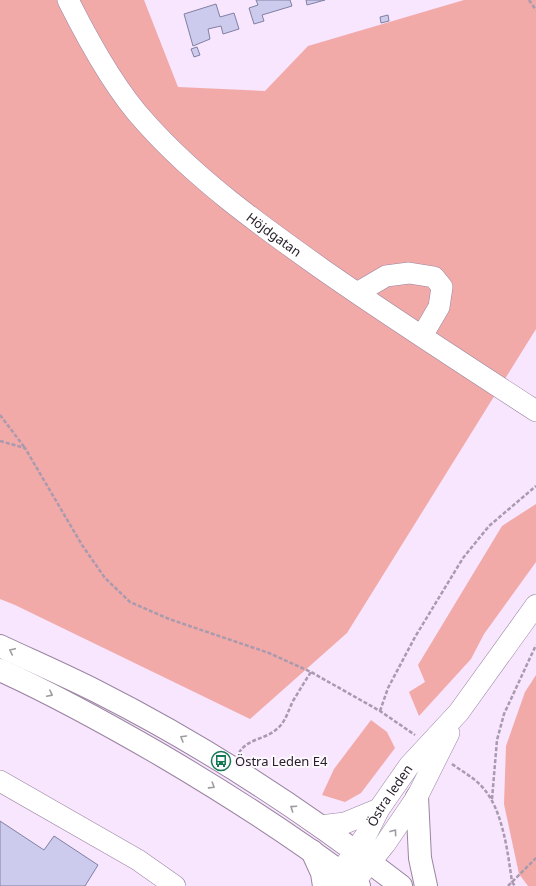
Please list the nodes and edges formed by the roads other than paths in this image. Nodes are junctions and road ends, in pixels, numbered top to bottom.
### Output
1 (68, 0) edge
2 (357, 293) junction
3 (422, 336) junction
4 (536, 412) edge
5 (536, 605) edge
6 (0, 646) edge
7 (0, 670) edge
8 (460, 712) junction
9 (0, 781) edge
10 (417, 797) junction
11 (379, 809) junction
12 (320, 826) junction
13 (311, 850) junction
14 (362, 857) junction
15 (347, 882) edge
16 (175, 886) edge
17 (324, 886) edge
18 (401, 886) edge
19 (426, 886) edge

1 - 2 street, Höjdgatan
2 - 3 street, Höjdgatan
2 - 3 street
3 - 4 street, Höjdgatan
5 - 8 street, Östra leden
12 -> 6 highway
7 -> 13 highway
8 - 10 street, Östra leden
8 - 11 street, Östra leden
9 - 16 street
14 -> 10 street, Östra leden
10 - 19 highway
11 - 12 street
11 - 14 street, Östra leden
12 - 14 highway
13 - 15 highway
13 - 17 highway
14 - 15 street, Östra leden
14 - 18 highway

